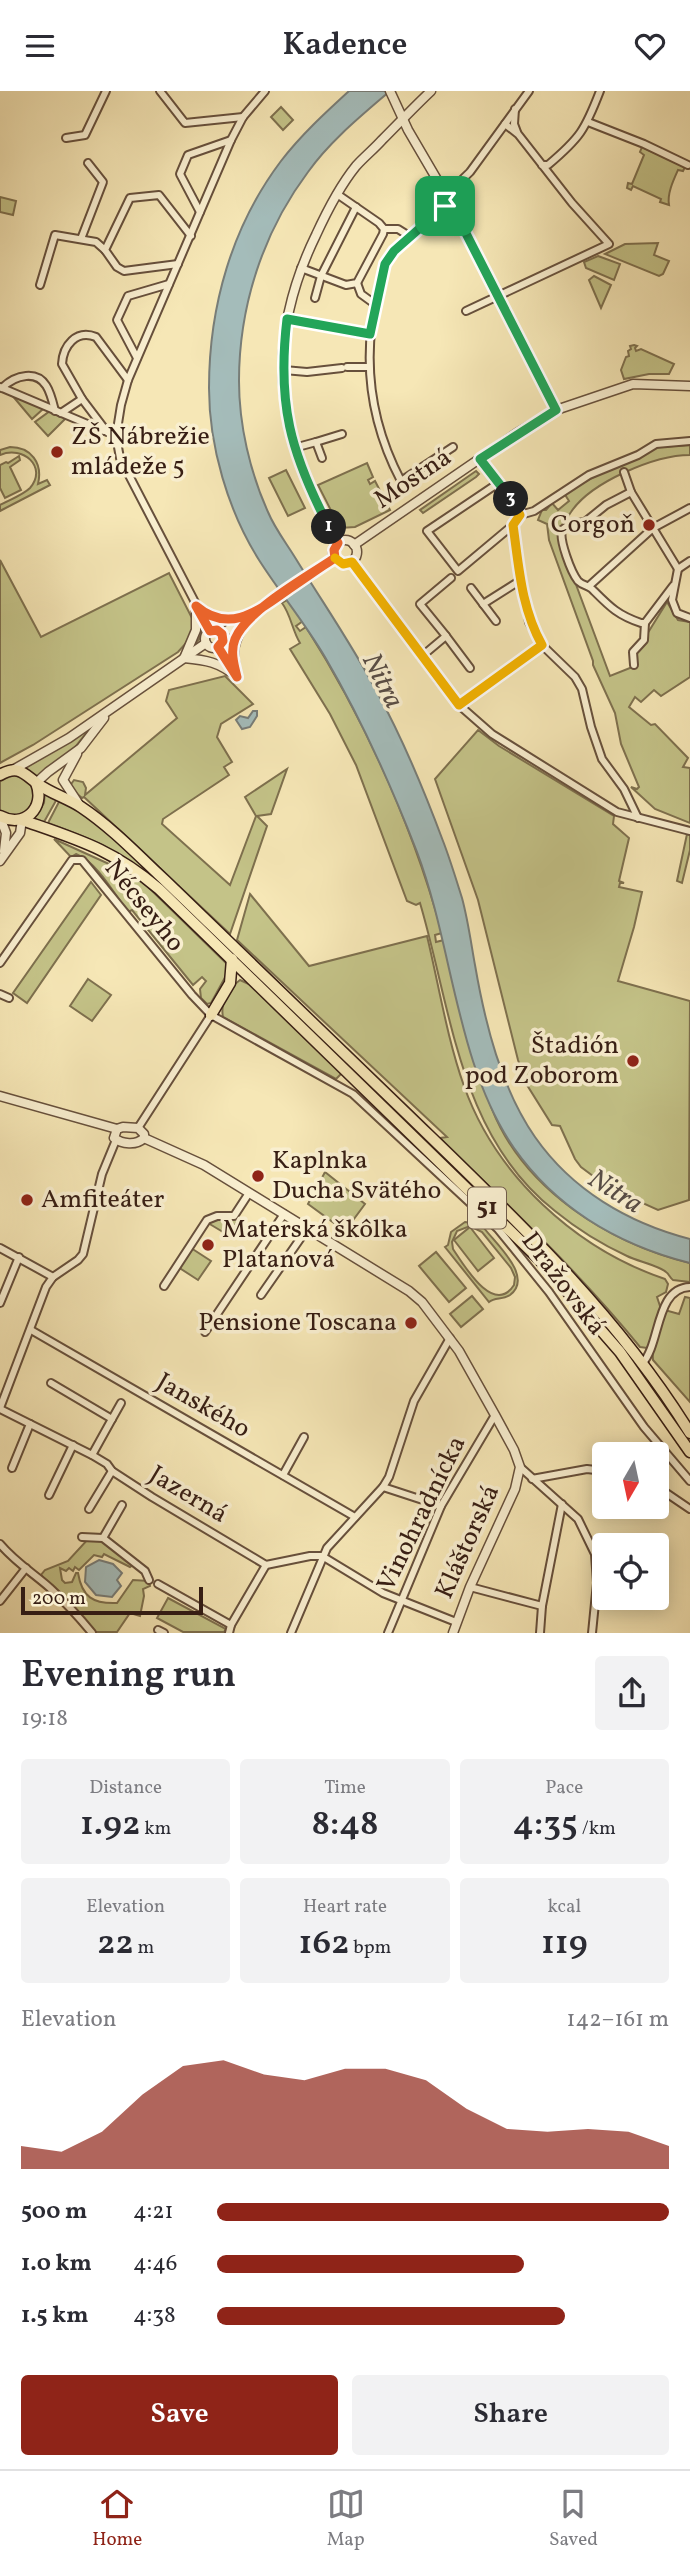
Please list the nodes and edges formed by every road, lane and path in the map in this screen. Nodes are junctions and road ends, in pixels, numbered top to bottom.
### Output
1 (106, 91) edge
2 (160, 91) edge
3 (265, 91) edge
4 (390, 91) edge
5 (431, 91) edge
6 (600, 91) edge
7 (524, 93) edge
8 (516, 107) junction
9 (243, 117) junction
10 (402, 120) junction
11 (588, 122) junction
12 (505, 124) junction
13 (518, 134) junction
14 (66, 138) dead end
15 (231, 140) junction
16 (88, 163) dead end
17 (542, 165) junction
18 (688, 165) dead end
19 (337, 194) junction
20 (448, 197) junction
21 (356, 207) junction
22 (200, 212) junction
23 (384, 229) junction
24 (406, 234) dead end
25 (191, 236) junction
26 (81, 239) junction
27 (105, 250) junction
28 (178, 264) junction
29 (301, 268) junction
30 (321, 276) junction
31 (357, 283) junction
32 (169, 284) junction
33 (40, 285) dead end
34 (498, 295) junction
35 (315, 298) dead end
36 (372, 302) dead end
37 (466, 311) dead end
38 (287, 319) junction
39 (370, 334) junction
40 (137, 358) junction
41 (369, 367) junction
42 (284, 370) junction
43 (128, 380) junction
44 (690, 386) edge
45 (1, 388) edge
46 (82, 399) junction
47 (556, 410) junction
48 (58, 412) junction
49 (107, 432) junction
50 (342, 434) dead end
51 (116, 436) junction
52 (690, 441) edge
53 (316, 442) junction
54 (453, 447) dead end
55 (294, 448) junction
56 (322, 458) dead end
57 (480, 459) junction
58 (624, 472) dead end
59 (497, 484) junction
60 (631, 492) junction
61 (690, 508) edge
62 (520, 515) junction
63 (513, 525) junction
64 (653, 528) junction
65 (338, 543) junction
66 (354, 545) junction
67 (335, 558) junction
68 (690, 561) edge
69 (352, 562) junction
70 (678, 569) junction
71 (451, 577) dead end
72 (521, 580) junction
73 (589, 586) junction
74 (673, 586) junction
75 (471, 588) dead end
76 (482, 604) junction
77 (196, 606) junction
78 (250, 616) junction
79 (690, 618) edge
80 (496, 621) dead end
81 (645, 623) junction
82 (210, 631) junction
83 (222, 634) junction
84 (446, 636) junction
85 (206, 643) junction
86 (542, 645) junction
87 (218, 647) junction
88 (421, 657) junction
89 (184, 658) junction
90 (634, 665) dead end
91 (470, 668) dead end
92 (237, 677) junction
93 (459, 705) junction
94 (108, 711) junction
95 (80, 748) junction
96 (3, 773) edge
97 (36, 783) junction
98 (80, 806) junction
99 (0, 817) edge
100 (638, 818) junction
101 (22, 820) junction
102 (690, 831) edge
103 (2, 858) edge
104 (228, 946) junction
105 (232, 959) junction
106 (0, 963) edge
107 (252, 979) junction
108 (230, 983) junction
109 (0, 993) edge
110 (9, 998) dead end
111 (211, 1015) junction
112 (0, 1096) edge
113 (138, 1128) junction
114 (117, 1129) junction
115 (144, 1138) junction
116 (116, 1140) junction
117 (249, 1192) junction
118 (284, 1214) junction
119 (307, 1229) junction
120 (0, 1248) edge
121 (19, 1257) junction
122 (53, 1277) junction
123 (164, 1286) dead end
124 (690, 1287) edge
125 (261, 1295) dead end
126 (0, 1303) edge
127 (31, 1330) junction
128 (205, 1332) dead end
129 (450, 1338) junction
130 (642, 1364) junction
131 (51, 1383) dead end
132 (121, 1403) dead end
133 (0, 1409) edge
134 (495, 1415) junction
135 (111, 1419) junction
136 (30, 1424) junction
137 (690, 1433) edge
138 (304, 1437) dead end
139 (73, 1445) junction
140 (690, 1452) edge
141 (92, 1455) junction
142 (520, 1467) junction
143 (12, 1468) dead end
144 (592, 1470) edge
145 (112, 1471) junction
146 (283, 1475) junction
147 (532, 1479) junction
148 (690, 1481) edge
149 (383, 1487) junction
150 (50, 1495) dead end
151 (669, 1495) edge
152 (562, 1504) junction
153 (122, 1505) dead end
154 (441, 1506) junction
155 (690, 1509) edge
156 (89, 1510) dead end
157 (355, 1517) junction
158 (82, 1537) dead end
159 (103, 1538) junction
160 (0, 1545) edge
161 (322, 1556) junction
162 (267, 1565) junction
163 (26, 1568) junction
164 (149, 1580) dead end
165 (158, 1584) dead end
166 (470, 1587) junction
167 (402, 1600) junction
168 (0, 1601) edge
169 (542, 1606) junction
170 (456, 1622) junction
171 (230, 1629) edge
172 (92, 1633) edge
173 (291, 1633) edge
174 (388, 1633) edge
175 (453, 1633) edge
176 (540, 1633) edge
177 (592, 1633) edge

1 - 14 street
2 - 9 street
3 - 9 street
4 - 10 street
5 - 10 street
6 - 11 street
7 - 8 street
8 - 12 street
8 - 13 street
9 - 15 street
10 - 19 street
10 - 20 street
11 - 17 street
11 - 18 street
12 - 13 street
12 - 20 street
13 - 17 street
15 - 22 street
15 - 22 street
16 - 26 street
17 - 34 street
19 - 21 street
19 - 29 street
20 - 34 street
20 - 39 street
21 - 23 street
21 - 30 street
22 - 25 street
23 - 24 street
23 - 31 street
25 - 27 street
25 - 28 street
26 - 27 street
26 - 33 street
27 - 28 street
28 - 32 street
29 - 30 street
29 - 38 street
30 - 31 street
30 - 35 street
31 - 36 street
32 - 40 street
32 - 40 street
34 - 37 street
34 - 47 street
38 - 39 street
38 - 42 street
39 - 41 street
40 - 43 street
41 - 42 street
41 - 54 street
42 - 55 street
43 - 46 street
43 - 51 street
44 - 47 street, Mostná
45 - 48 street
45 - 48 street
46 - 48 street
46 - 49 street
47 - 57 street, Mostná
48 - 49 street
49 - 51 street
50 - 53 street
51 - 77 street
52 - 62 street
53 - 55 street
53 - 56 street
55 - 65 street
57 - 59 street
57 - 66 street, Mostná
58 - 60 street
59 - 62 street
59 - 63 street
60 - 64 street
60 - 73 street
61 - 64 street
62 - 63 street
63 - 72 street
64 - 70 street
64 - 73 street
65 - 66 street
65 - 67 street
66 - 69 street
67 - 69 street
67 - 78 street
68 - 70 street
69 - 88 street
70 - 74 street
71 - 84 street
72 - 76 street
72 - 86 street
73 - 81 street
74 - 79 street
74 - 81 street
75 - 76 street
76 - 80 street
77 - 78 street
77 - 82 street
77 - 89 street
78 - 83 street
78 - 92 street
81 - 90 street
82 - 83 street
82 - 85 street
83 - 87 street
84 - 88 street
84 - 91 street
85 - 87 street
85 - 89 street
86 - 93 street
86 - 100 street
87 - 92 street
88 - 93 street
89 - 92 street
89 - 94 street
93 - 100 street
94 - 95 street
94 - 96 street
95 - 97 street
95 - 98 street
96 - 97 main road, 51
97 - 98 main road, 51
97 - 101 main road
98 - 104 main road, 51
99 - 101 main road, 51
99 - 103 street
100 - 102 street
101 - 103 street
101 - 104 main road, 51
104 - 105 main road, 51
104 - 130 main road, 51
105 - 107 main road, 51
105 - 108 main road
106 - 111 street, Nécseyho
107 - 108 main road
107 - 140 main road, 51
108 - 111 main road
109 - 110 street
111 - 113 street
111 - 148 street, Dražovská
112 - 114 street
113 - 114 street
113 - 115 street
114 - 116 street
115 - 116 street
115 - 117 street
116 - 122 street
117 - 118 street
117 - 123 street
118 - 119 street
118 - 128 street
119 - 125 street
119 - 129 street
120 - 121 street
121 - 122 street
121 - 126 street
122 - 127 street
124 - 130 street
127 - 133 street
127 - 146 street, Janského
129 - 134 street
129 - 149 street
130 - 137 main road, 51
131 - 135 street
132 - 135 street
133 - 136 street, Jazerná
134 - 142 street
134 - 154 street, Vinohradnícka
135 - 141 street
136 - 139 street, Jazerná
136 - 143 street
138 - 146 street
139 - 141 street, Jazerná
139 - 150 street
141 - 145 street, Jazerná
142 - 147 street
142 - 166 street, Kláštorská
144 - 147 street
145 - 156 street
145 - 162 street, Jazerná
146 - 157 street, Janského
147 - 152 street
149 - 154 street
149 - 157 street
151 - 155 street
152 - 169 street
152 - 177 street
153 - 159 street
154 - 167 street, Vinohradnícka
157 - 161 street
158 - 159 street
159 - 164 street
160 - 163 street
161 - 162 street
161 - 167 street
161 - 173 street
162 - 171 street
163 - 168 street
163 - 172 street
165 - 171 street
166 - 169 street
166 - 170 street, Kláštorská
167 - 170 street
167 - 174 street, Vinohradnícka
169 - 176 street
170 - 175 street, Kláštorská

